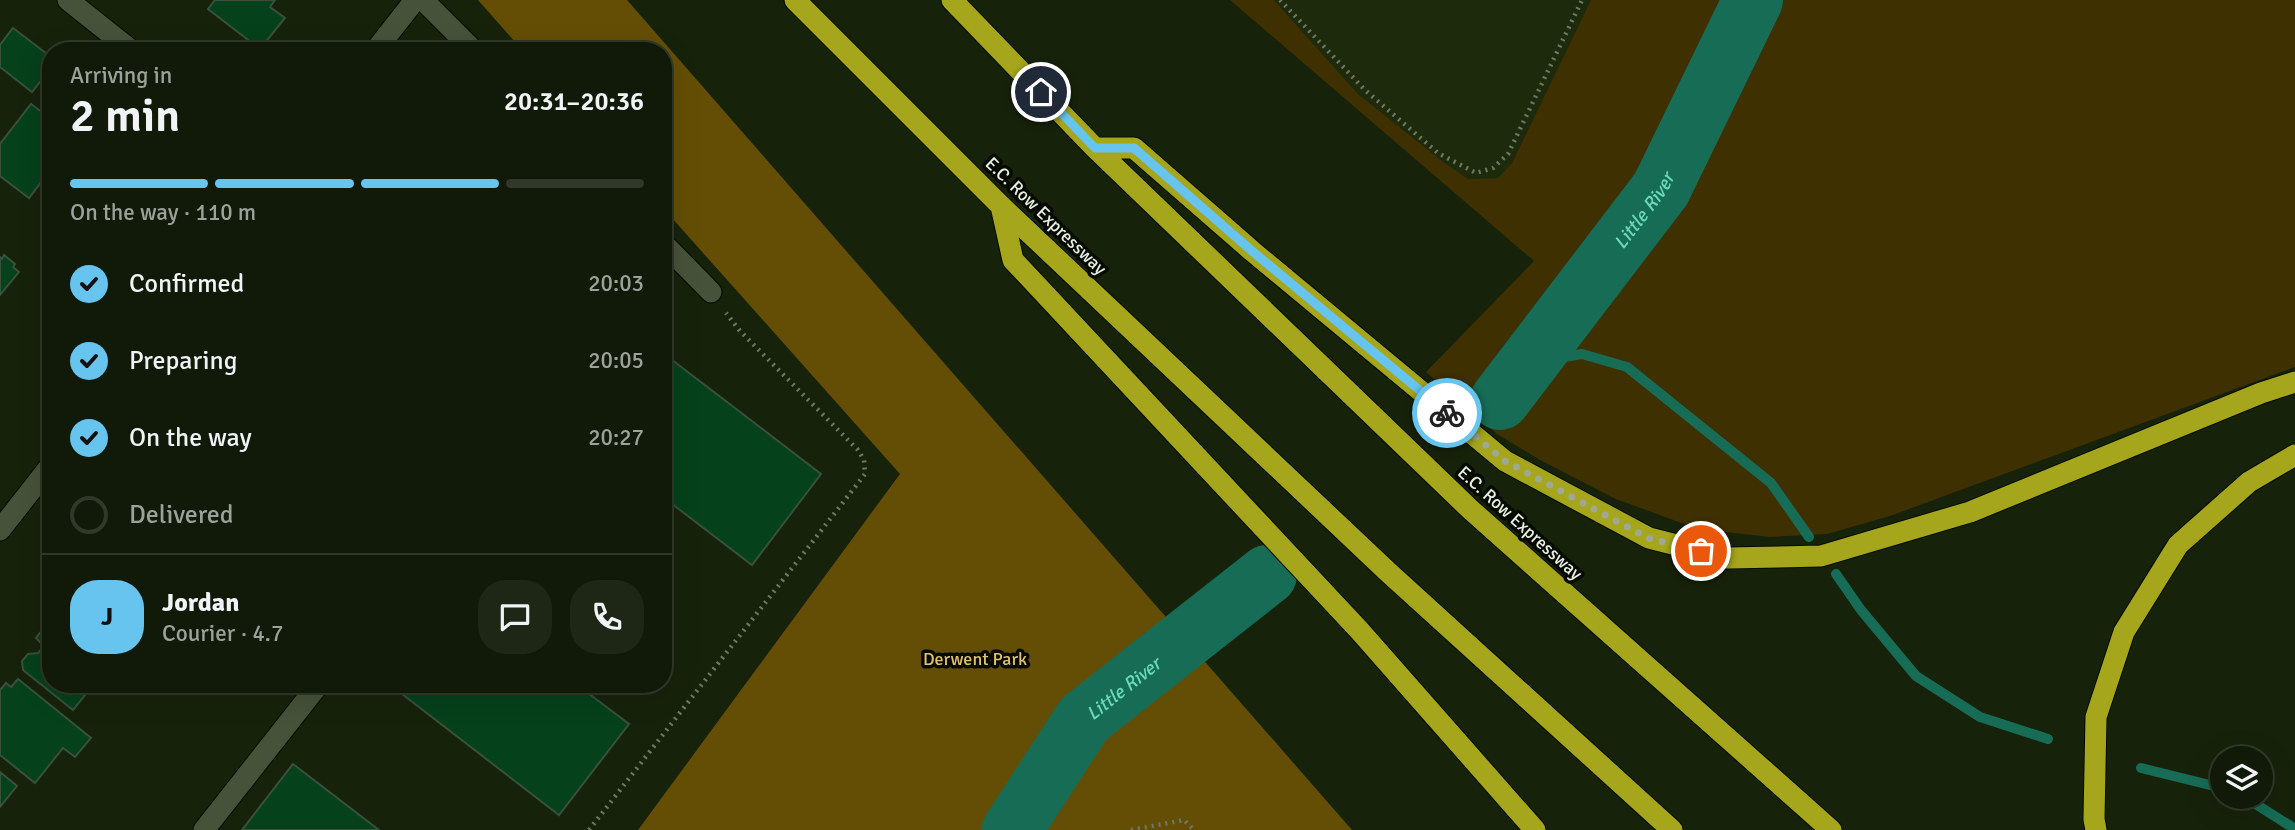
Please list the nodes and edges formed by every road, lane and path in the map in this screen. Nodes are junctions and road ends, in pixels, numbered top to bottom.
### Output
1 (68, 0) edge
2 (415, 0) edge
3 (424, 0) edge
4 (795, 0) edge
5 (952, 0) edge
6 (1280, 0) edge
7 (1582, 0) edge
8 (121, 42) edge
9 (383, 42) edge
10 (465, 42) edge
11 (1095, 148) junction
12 (1001, 206) junction
13 (672, 252) edge
14 (711, 292) joint
15 (2295, 382) edge
16 (2295, 455) edge
17 (42, 476) edge
18 (0, 530) edge
19 (312, 693) edge
20 (204, 830) edge
21 (590, 830) edge
22 (1131, 830) edge
23 (1195, 830) edge
24 (1535, 830) edge
25 (1672, 830) edge
26 (1831, 830) edge
27 (2096, 830) edge

1 - 8 street
2 - 9 street
3 - 10 street
4 - 12 highway, E.C. Row Expressway
5 - 11 highway, E.C. Row Expressway
6 - 7 path
11 - 15 highway
11 - 26 highway, E.C. Row Expressway
12 - 24 highway
12 - 25 highway, E.C. Row Expressway
13 - 14 street
14 - 21 path
16 - 27 highway
17 - 18 street
19 - 20 street
22 - 23 path

